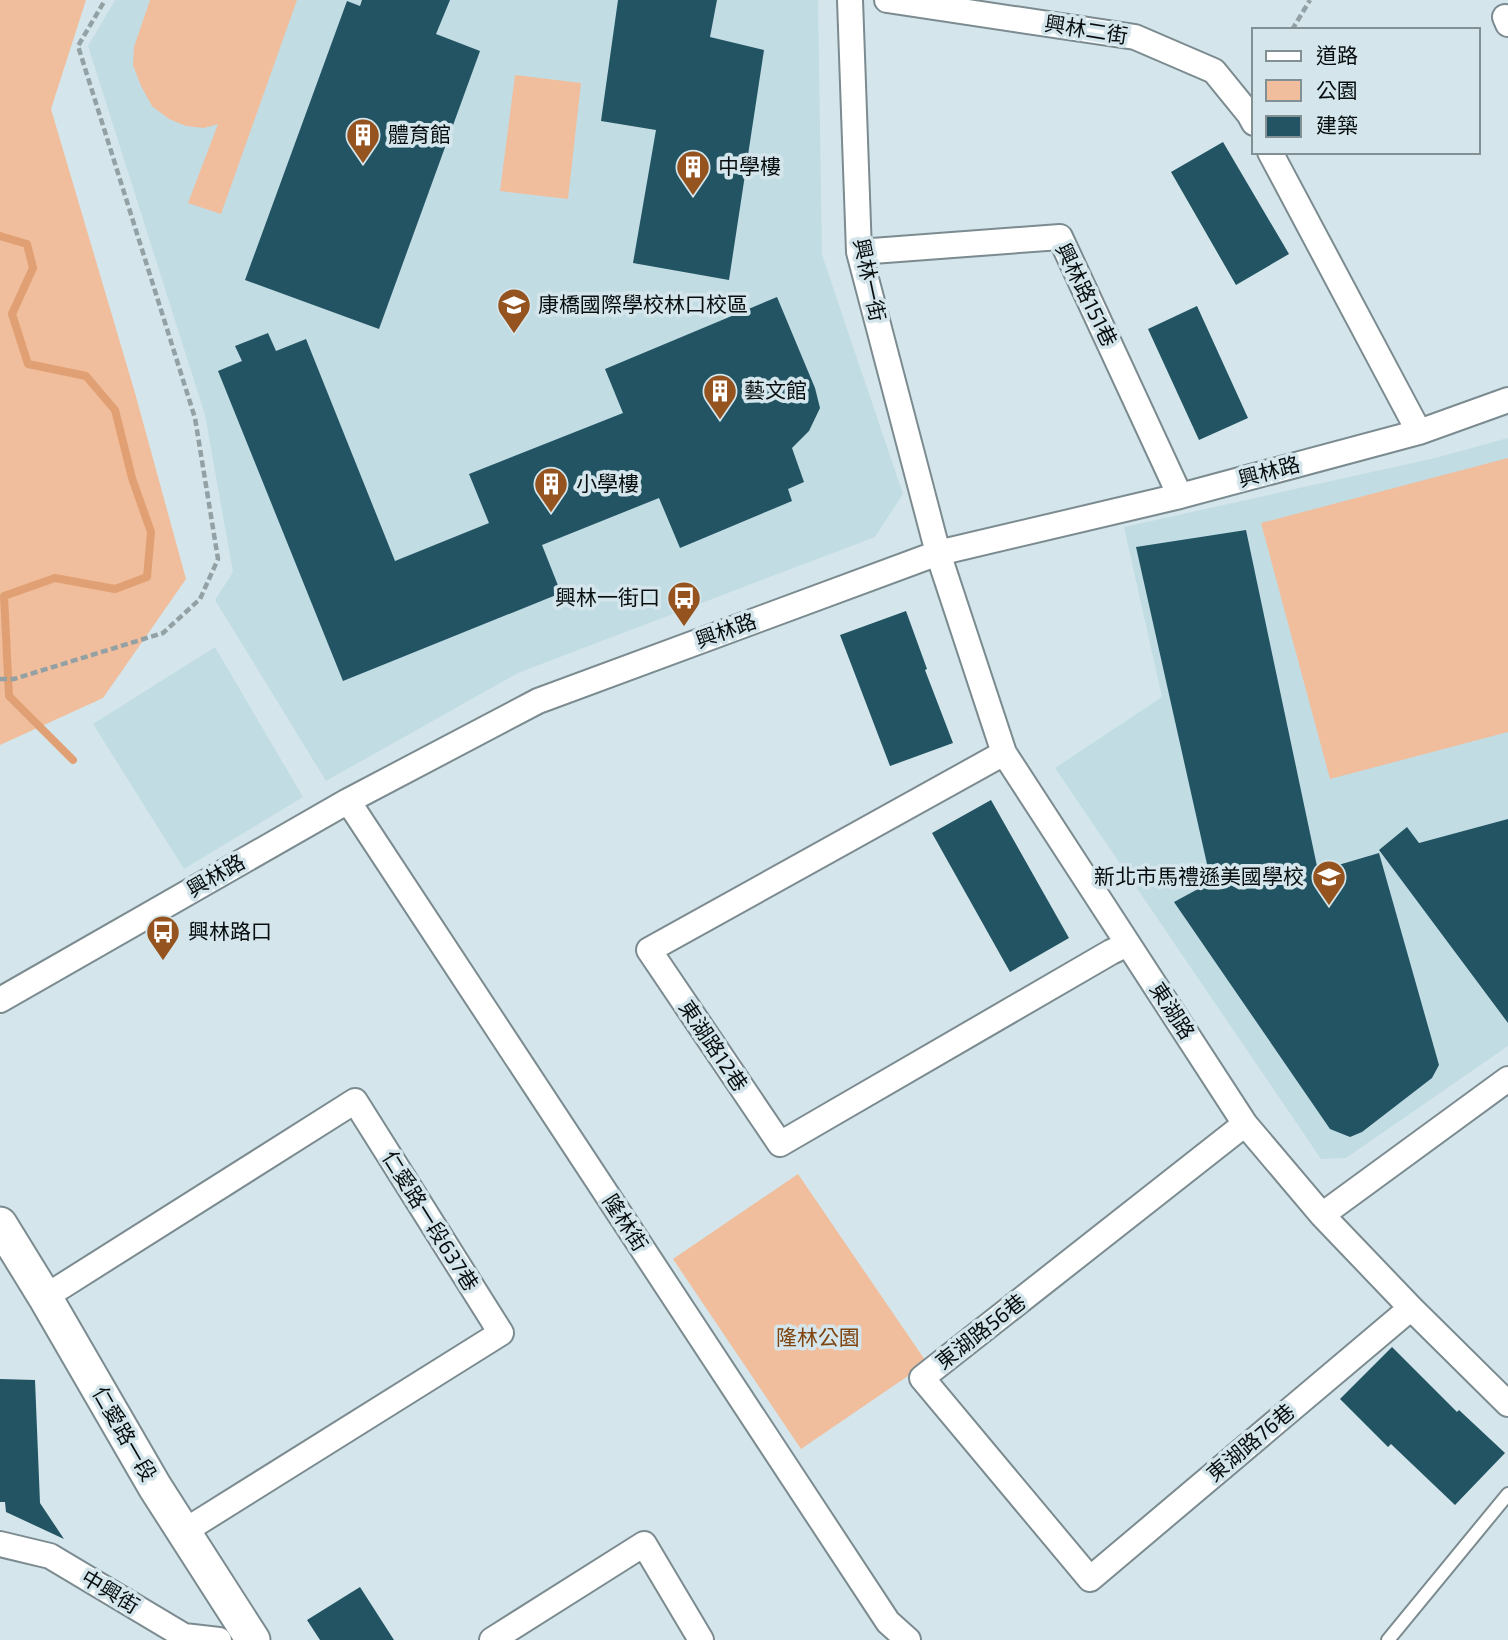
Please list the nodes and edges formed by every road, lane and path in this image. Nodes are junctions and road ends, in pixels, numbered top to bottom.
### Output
1 (105, 0) edge
2 (850, 0) edge
3 (887, 0) edge
4 (1310, 0) edge
5 (1293, 28) edge
6 (1252, 119) edge
7 (1271, 154) edge
8 (859, 252) junction
9 (1508, 400) edge
10 (1419, 432) junction
11 (1180, 496) junction
12 (938, 553) junction
13 (0, 679) edge
14 (1004, 753) junction
15 (348, 801) junction
16 (1128, 944) junction
17 (0, 1000) edge
18 (1508, 1079) edge
19 (1245, 1124) junction
20 (1322, 1215) junction
21 (0, 1224) edge
22 (45, 1297) junction
23 (1411, 1308) junction
24 (1508, 1404) edge
25 (1508, 1493) edge
26 (183, 1532) junction
27 (0, 1544) edge
28 (1090, 1579) joint
29 (219, 1640) edge
30 (253, 1640) edge
31 (492, 1640) edge
32 (701, 1640) edge
33 (908, 1640) edge
34 (1388, 1640) edge

1 - 13 path
2 - 8 street, 興林一街
3 - 6 street, 興林二街
4 - 5 path
7 - 10 street
8 - 11 street, 興林路151巷
8 - 12 street, 興林一街
9 - 10 street, 興林路
10 - 11 street, 興林路
11 - 12 street, 興林路
12 - 14 street, 東湖路
12 - 15 street, 興林路
14 - 16 street, 東湖路
14 - 16 street, 東湖路12巷
15 - 17 street, 興林路
15 - 33 street, 隆林街
16 - 19 street, 東湖路
18 - 20 street
19 - 20 street, 東湖路
19 - 28 street, 東湖路56巷
20 - 23 street, 東湖路
21 - 22 main road, 仁愛路一段
22 - 26 main road, 仁愛路一段
22 - 26 street, 仁愛路一段637巷
23 - 24 street, 東湖路
23 - 28 street, 東湖路76巷
25 - 34 lane
26 - 30 main road, 仁愛路一段
27 - 29 street, 中興街
31 - 32 street

